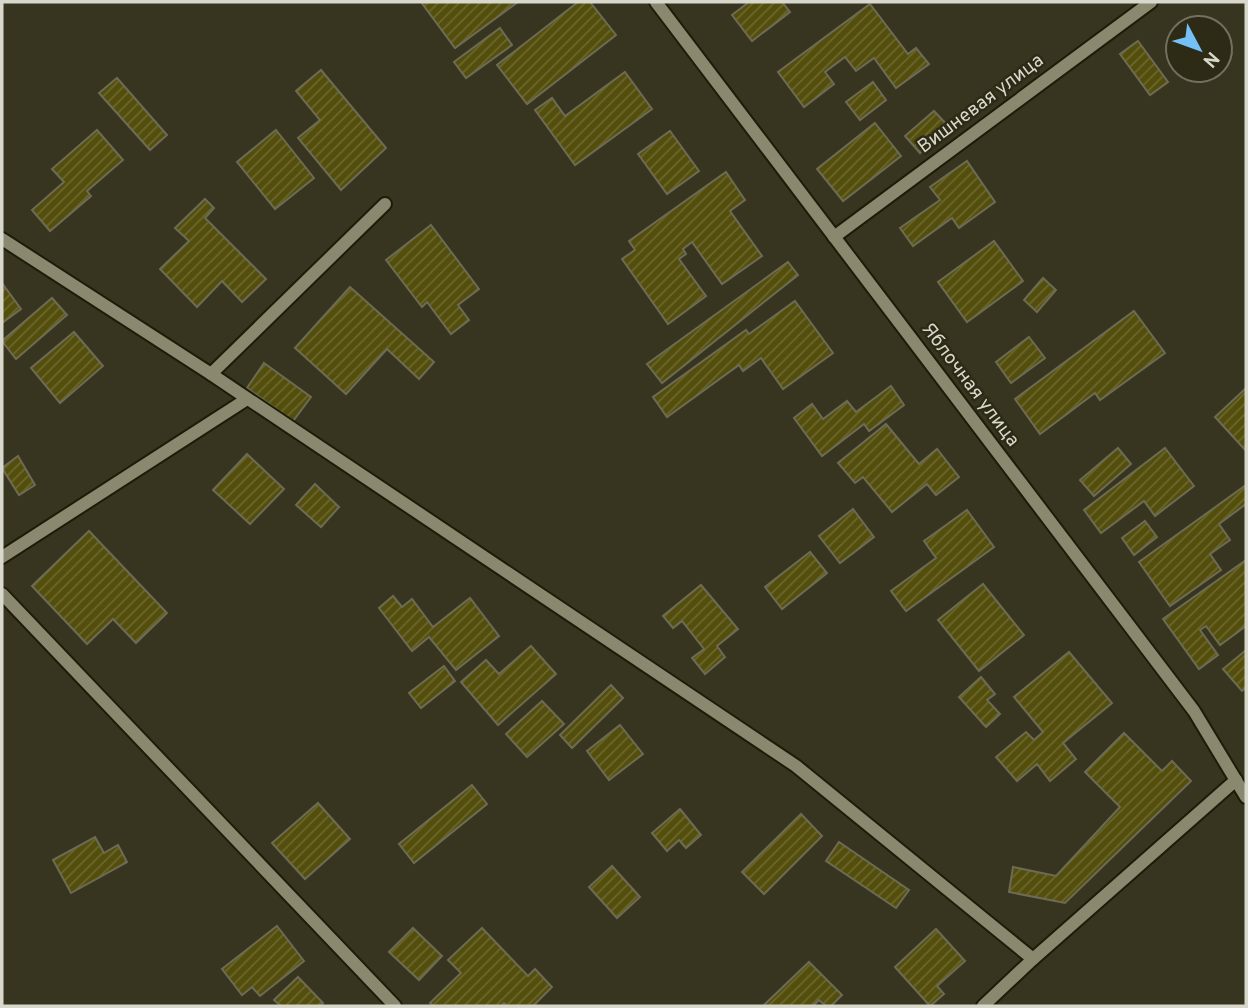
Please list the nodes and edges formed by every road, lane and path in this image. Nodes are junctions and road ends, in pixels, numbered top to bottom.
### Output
1 (656, 2) edge
2 (1151, 2) edge
3 (385, 204) dead end
4 (834, 237) junction
5 (2, 239) edge
6 (211, 374) junction
7 (247, 399) junction
8 (2, 557) edge
9 (2, 594) edge
10 (1236, 780) junction
11 (1246, 797) edge
12 (1033, 959) junction
13 (395, 1006) edge
14 (983, 1006) edge

1 - 4 street, Яблочная улица
2 - 4 street, Вишневая улица
3 - 6 street
4 - 10 street, Яблочная улица
5 - 6 street
6 - 7 street
7 - 8 street
7 - 12 street
9 - 13 street
10 - 11 street, Яблочная улица
10 - 12 street
12 - 14 street

